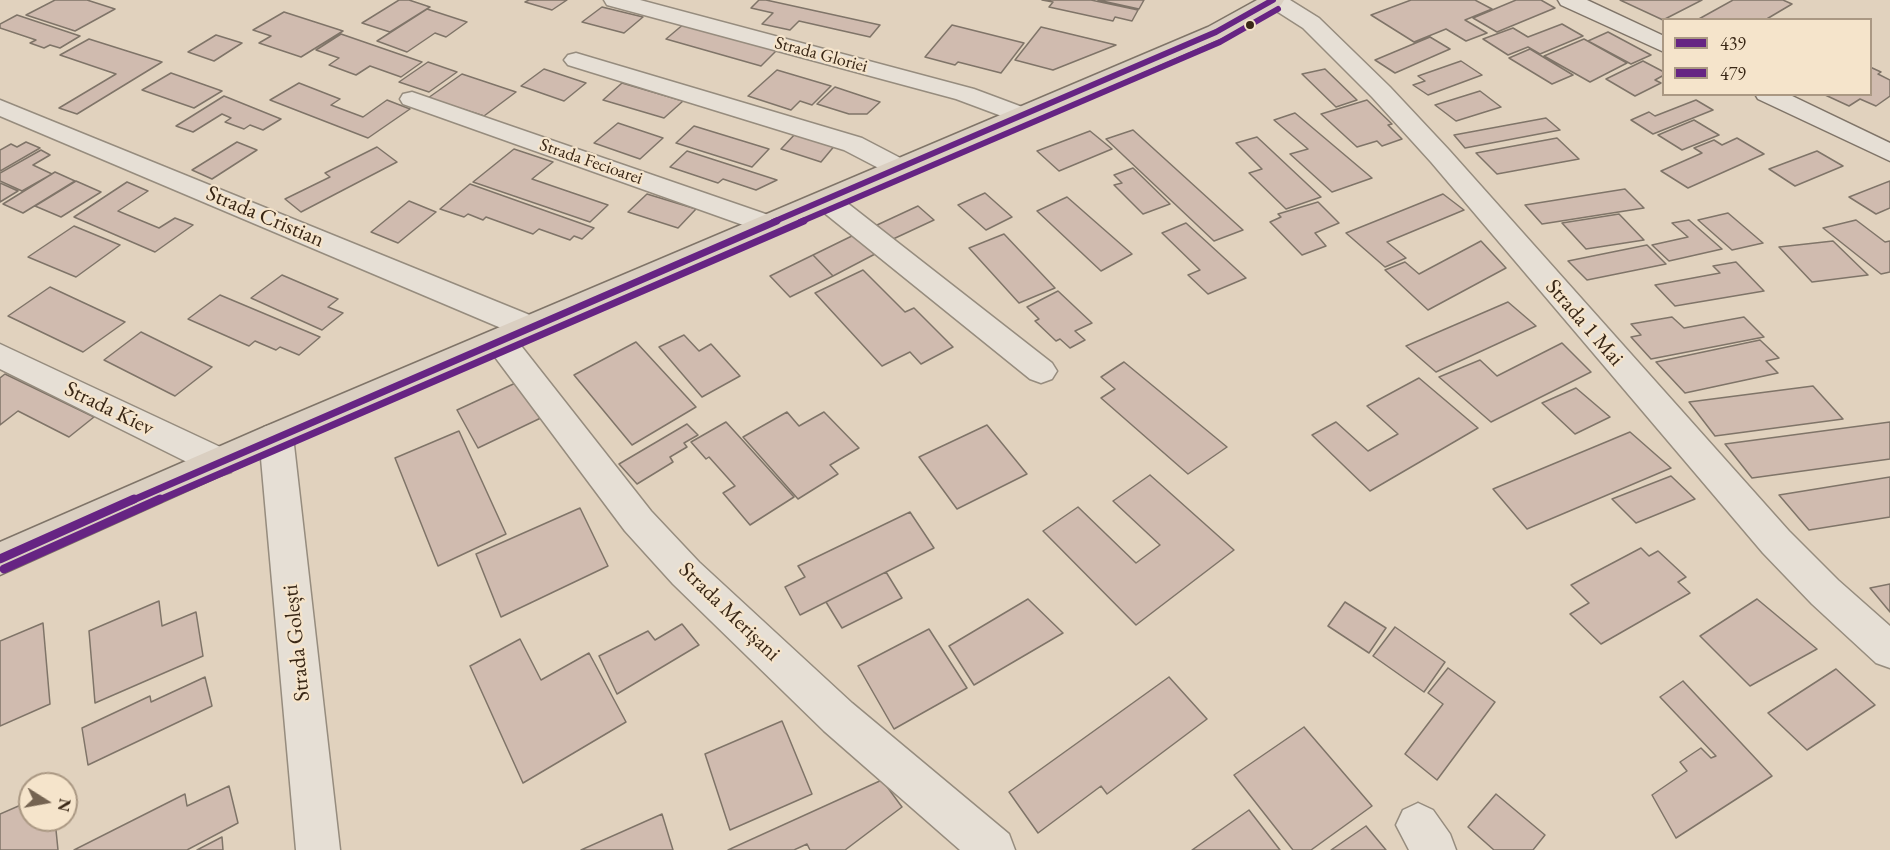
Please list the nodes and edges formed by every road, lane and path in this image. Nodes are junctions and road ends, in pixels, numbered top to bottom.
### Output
1 (615, 0) edge
2 (1274, 0) edge
3 (1569, 0) edge
4 (1662, 44) edge
5 (576, 60) dead end
6 (1772, 96) edge
7 (412, 99) dead end
8 (0, 107) edge
9 (1024, 116) junction
10 (1886, 146) edge
11 (901, 169) junction
12 (827, 201) junction
13 (770, 225) junction
14 (515, 334) junction
15 (0, 355) edge
16 (1041, 371) dead end
17 (276, 436) junction
18 (219, 462) junction
19 (0, 560) edge
20 (1890, 650) edge
21 (318, 850) edge
22 (993, 850) edge

1 - 9 street, Strada Gloriei
2 - 9 main road
2 - 20 street, Strada 1 Mai
3 - 4 street
5 - 11 street
6 - 10 street
7 - 13 street, Strada Fecioarei
8 - 14 street, Strada Cristian
9 - 11 main road
11 - 12 main road
12 - 13 main road
12 - 16 street
13 - 14 main road
14 - 17 main road
14 - 22 street, Strada Merișani
15 - 18 street, Strada Kiev
17 - 18 main road
17 - 21 street, Strada Golești
18 - 19 main road

